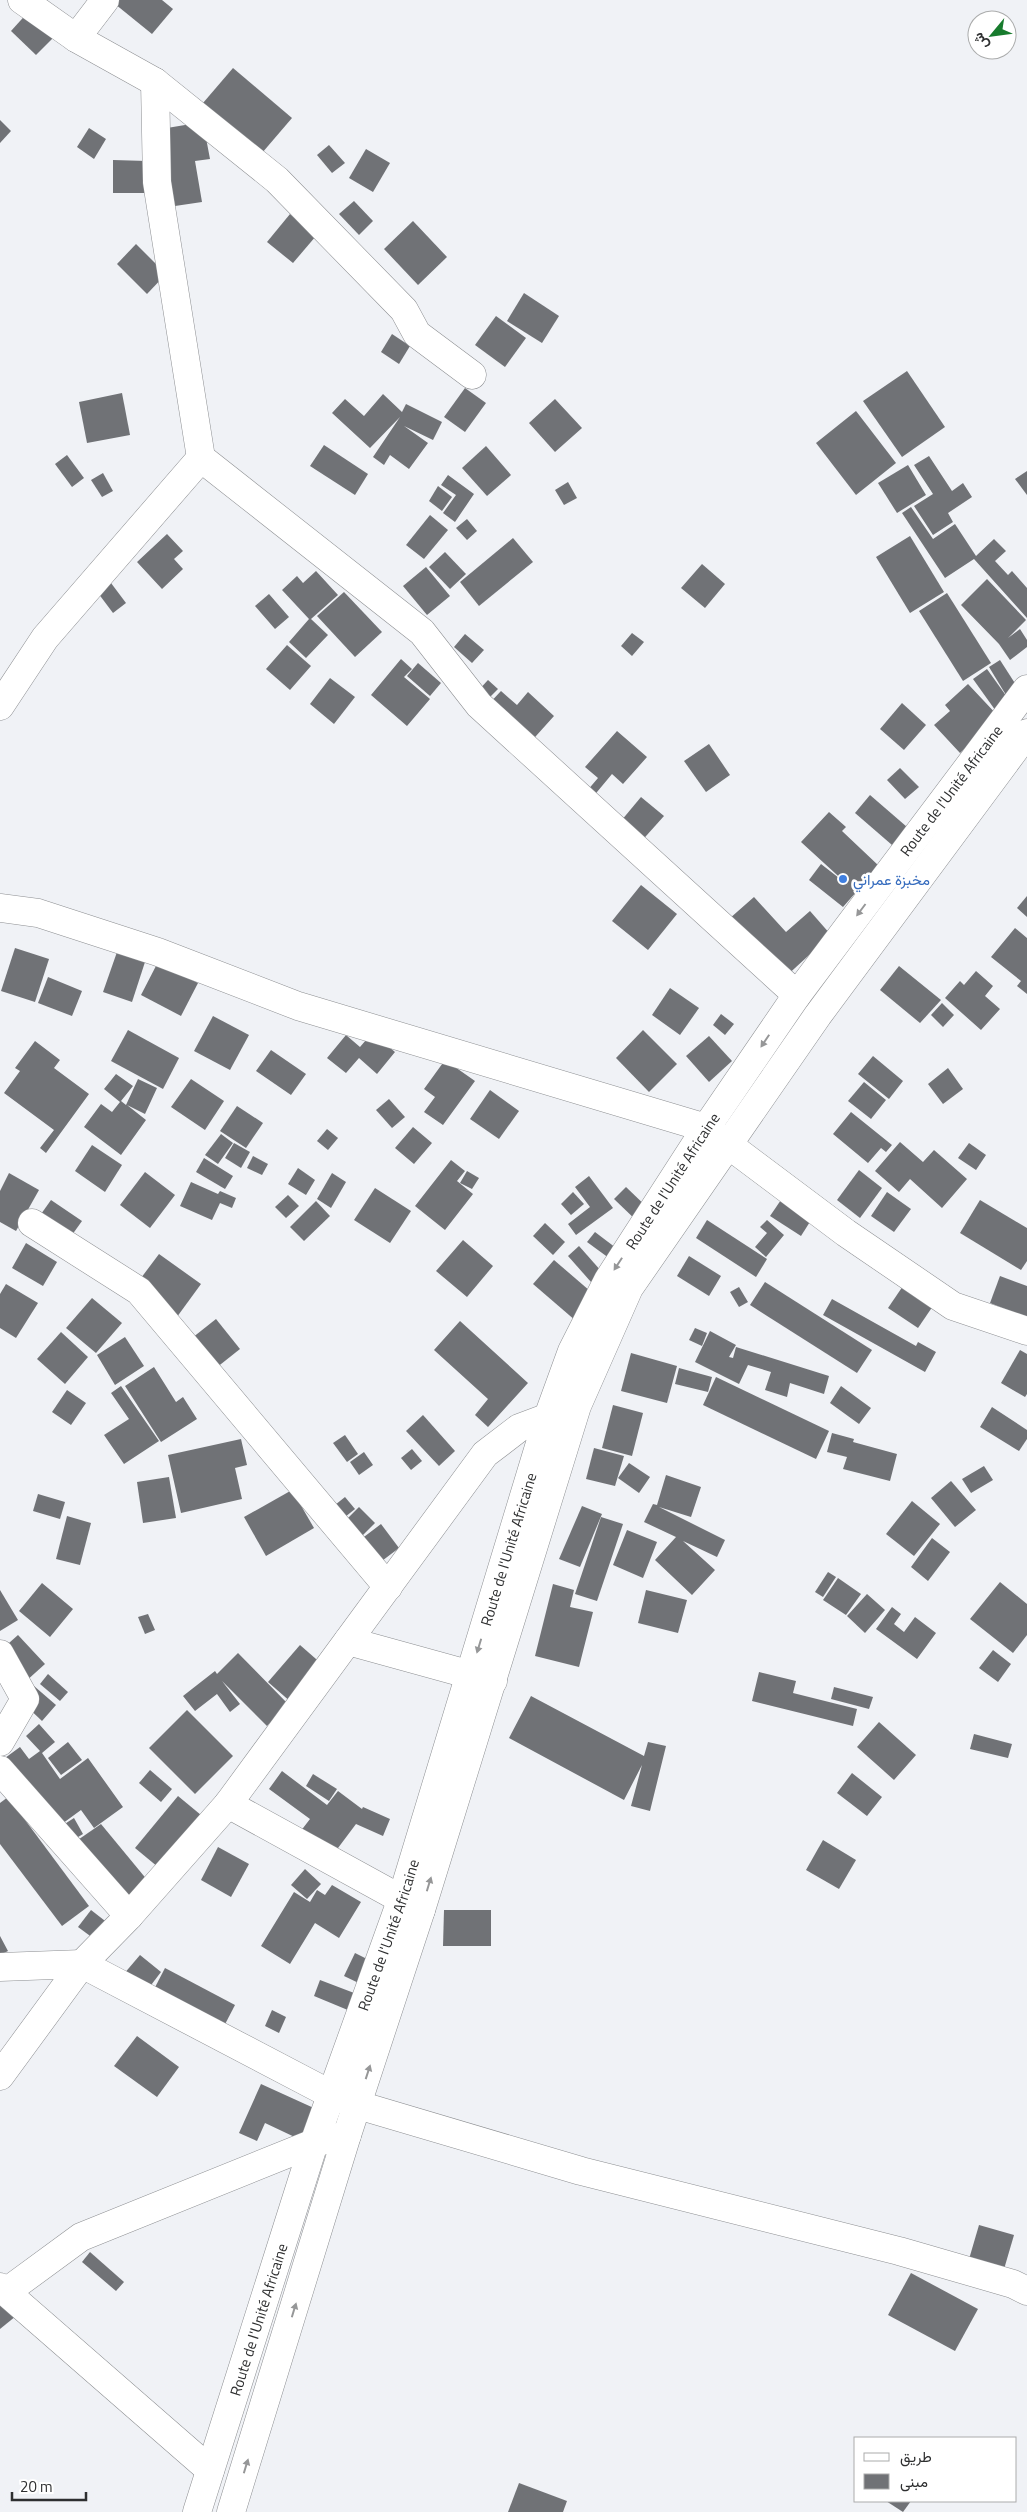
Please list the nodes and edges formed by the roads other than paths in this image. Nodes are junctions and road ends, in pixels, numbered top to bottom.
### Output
1 (22, 0) edge
2 (105, 0) edge
3 (76, 38) junction
4 (155, 82) junction
5 (472, 374) dead end
6 (200, 458) junction
7 (1027, 689) edge
8 (0, 706) edge
9 (1027, 732) edge
10 (0, 908) edge
11 (797, 994) junction
12 (706, 1128) junction
13 (728, 1143) junction
14 (32, 1224) dead end
15 (1027, 1331) edge
16 (584, 1355) junction
17 (577, 1406) junction
18 (548, 1417) junction
19 (388, 1587) junction
20 (348, 1641) junction
21 (0, 1654) edge
22 (482, 1678) junction
23 (0, 1742) edge
24 (0, 1770) edge
25 (228, 1804) junction
26 (411, 1906) junction
27 (129, 1916) junction
28 (82, 1964) junction
29 (0, 1967) edge
30 (0, 2076) edge
31 (332, 2095) junction
32 (358, 2105) junction
33 (347, 2135) junction
34 (314, 2143) junction
35 (3, 2290) edge
36 (1027, 2291) edge
37 (210, 2470) junction
38 (197, 2512) edge
39 (232, 2512) edge

1 - 3 street
2 - 3 street
3 - 4 street
4 - 5 street
4 - 6 street
6 - 8 street
6 - 11 street
7 -> 11 street, Route de l'Unité Africaine
9 - 13 street, Route de l'Unité Africaine
10 - 12 street
11 -> 12 street, Route de l'Unité Africaine
12 - 13 street
12 -> 16 street, Route de l'Unité Africaine
13 - 15 street
13 - 16 street, Route de l'Unité Africaine
14 - 19 street
16 - 17 street, Route de l'Unité Africaine
16 - 18 street, Route de l'Unité Africaine
17 - 18 street
17 - 22 street, Route de l'Unité Africaine
18 - 19 street
18 -> 22 street, Route de l'Unité Africaine
19 - 20 street
20 - 22 street
20 - 25 street
21 - 23 street
22 - 26 street, Route de l'Unité Africaine
24 - 27 street
25 - 26 street
25 - 27 street
26 - 31 street, Route de l'Unité Africaine
32 -> 26 street, Route de l'Unité Africaine
27 - 28 street
28 - 29 street
28 - 30 street
28 - 31 street
31 - 32 street
31 - 34 street, Route de l'Unité Africaine
32 - 33 street, Route de l'Unité Africaine
32 - 36 street
33 - 34 street
39 -> 33 street, Route de l'Unité Africaine
34 - 35 street
34 - 37 street, Route de l'Unité Africaine
35 - 37 street
37 - 38 street, Route de l'Unité Africaine

